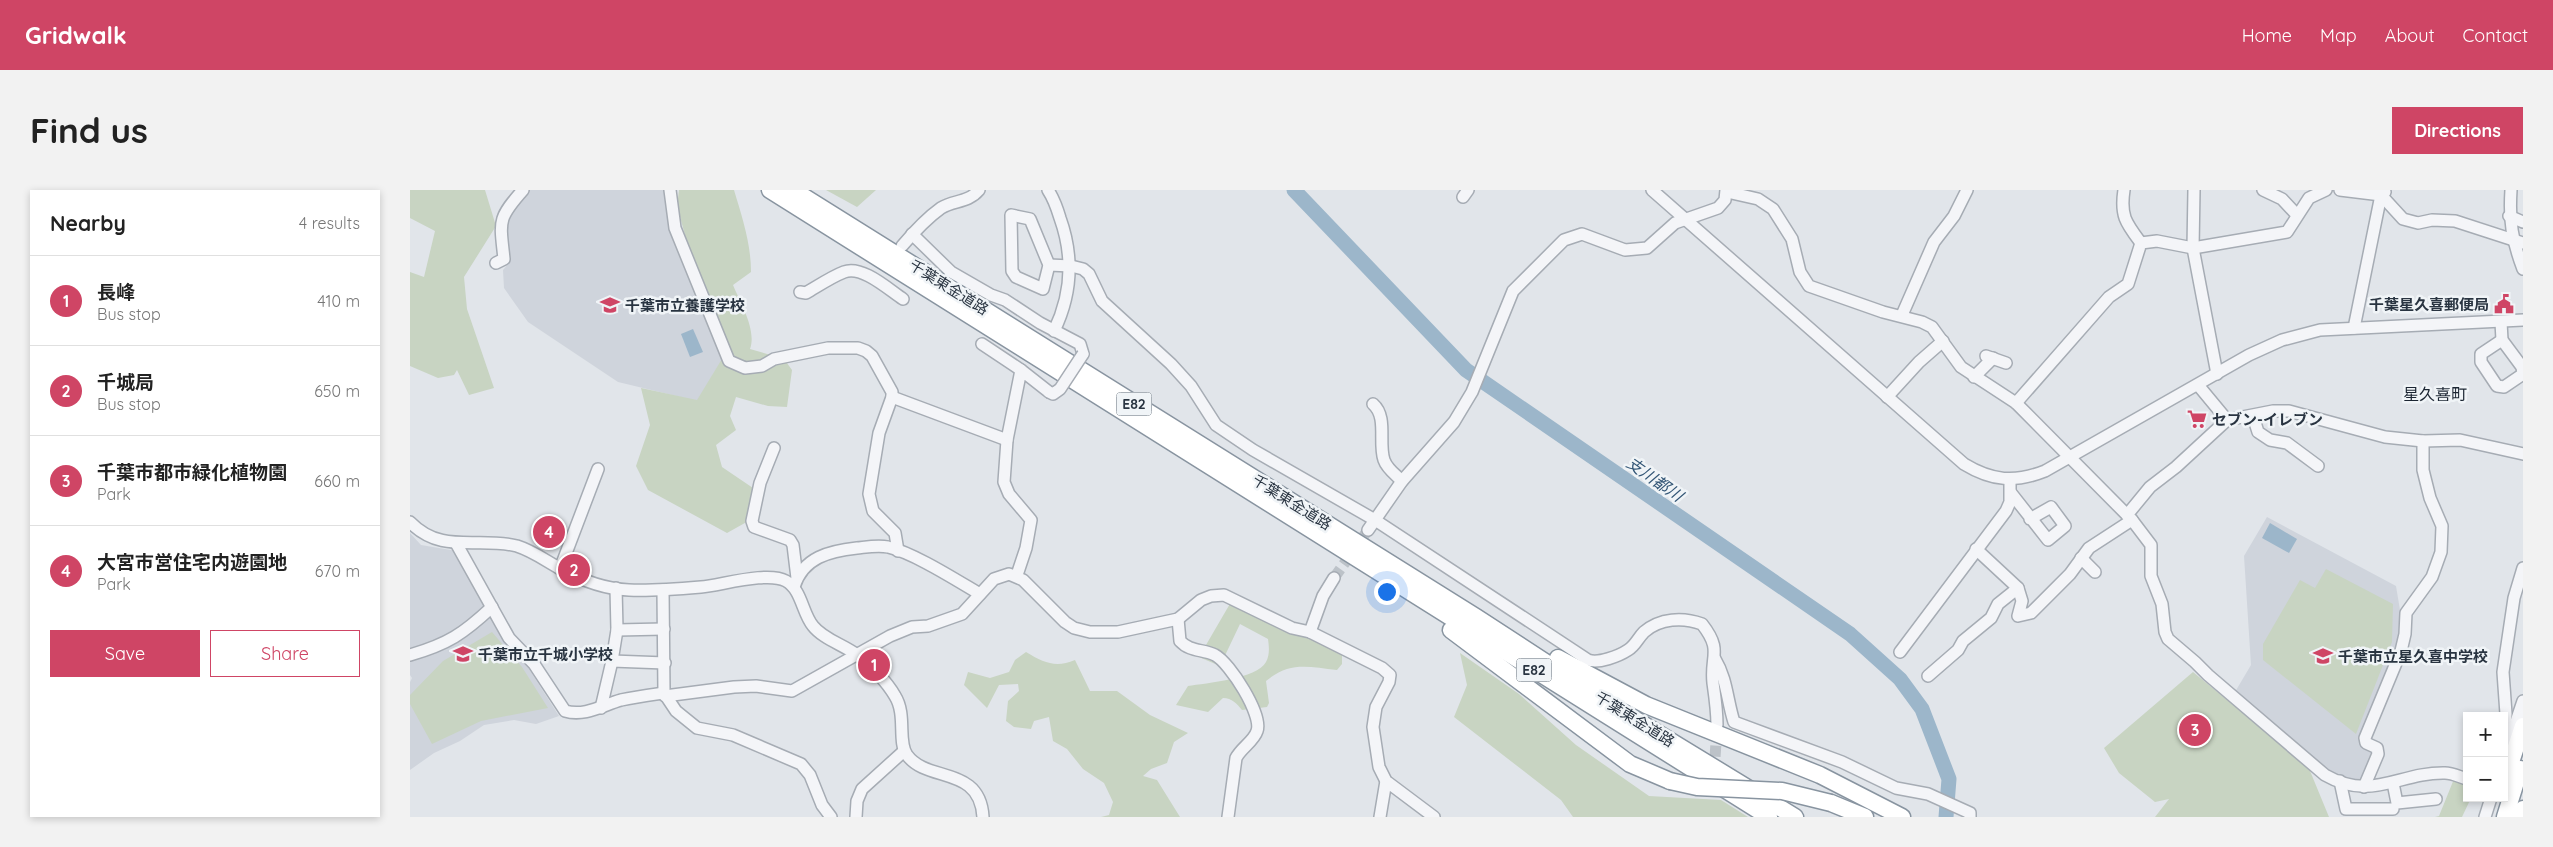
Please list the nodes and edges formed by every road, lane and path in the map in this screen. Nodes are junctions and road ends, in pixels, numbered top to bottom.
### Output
1 (523, 190) edge
2 (670, 190) edge
3 (770, 190) edge
4 (793, 190) edge
5 (979, 190) edge
6 (1048, 190) edge
7 (1652, 190) edge
8 (1966, 190) edge
9 (2124, 190) edge
10 (2194, 190) edge
11 (2263, 190) edge
12 (2326, 190) edge
13 (2340, 190) edge
14 (2511, 190) edge
15 (1726, 191) edge
16 (2355, 191) edge
17 (2384, 192) edge
18 (2297, 215) junction
19 (2509, 216) junction
20 (1685, 219) junction
21 (2523, 222) edge
22 (912, 234) junction
23 (2518, 242) edge
24 (2141, 243) junction
25 (902, 246) dead end
26 (2193, 248) junction
27 (496, 263) dead end
28 (1049, 265) junction
29 (1071, 266) junction
30 (2523, 269) edge
31 (800, 292) dead end
32 (902, 299) dead end
33 (1902, 315) junction
34 (2523, 320) edge
35 (2501, 322) junction
36 (2354, 328) junction
37 (1054, 331) junction
38 (2502, 340) junction
39 (1943, 341) junction
40 (982, 344) dead end
41 (2006, 362) dead end
42 (1021, 370) junction
43 (2217, 374) junction
44 (2523, 374) edge
45 (1974, 377) junction
46 (2198, 385) junction
47 (892, 397) junction
48 (1887, 397) junction
49 (2016, 403) junction
50 (1373, 404) dead end
51 (2253, 416) junction
52 (2227, 420) junction
53 (1007, 440) junction
54 (2423, 441) junction
55 (774, 448) dead end
56 (2523, 454) edge
57 (2069, 457) junction
58 (2318, 466) dead end
59 (598, 470) dead end
60 (2010, 480) junction
61 (1402, 481) junction
62 (2011, 493) junction
63 (2129, 518) junction
64 (2030, 519) dead end
65 (1375, 520) junction
66 (410, 522) edge
67 (1299, 523) junction
68 (1368, 530) tunnel mouth
69 (456, 543) junction
70 (1976, 549) junction
71 (898, 551) junction
72 (2082, 558) junction
73 (560, 568) junction
74 (2523, 568) edge
75 (2094, 572) dead end
76 (1017, 576) junction
77 (1334, 578) tunnel mouth
78 (796, 583) junction
79 (2018, 588) junction
80 (621, 589) junction
81 (663, 590) junction
82 (980, 594) junction
83 (492, 608) junction
84 (1476, 616) junction
85 (1178, 619) junction
86 (664, 629) junction
87 (617, 630) junction
88 (1310, 632) junction
89 (1900, 652) dead end
90 (410, 654) edge
91 (858, 655) junction
92 (1715, 658) junction
93 (612, 662) junction
94 (665, 663) junction
95 (1928, 676) dead end
96 (665, 694) junction
97 (2523, 702) edge
98 (601, 708) junction
99 (2506, 712) edge
100 (1717, 725) tunnel mouth
101 (2523, 726) edge
102 (2508, 745) edge
103 (904, 751) junction
104 (2523, 762) edge
105 (2508, 771) edge
106 (2463, 778) edge
107 (1386, 781) junction
108 (2340, 781) junction
109 (2393, 783) junction
110 (2364, 787) junction
111 (2436, 800) dead end
112 (2489, 802) edge
113 (2499, 802) edge
114 (1831, 803) junction
115 (2523, 808) edge
116 (2393, 810) dead end
117 (1970, 815) edge
118 (1795, 816) edge
119 (831, 817) edge
120 (856, 817) edge
121 (983, 817) edge
122 (1228, 817) edge
123 (1380, 817) edge
124 (1434, 817) edge
125 (1769, 817) edge
126 (1853, 817) edge
127 (1865, 817) edge
128 (1902, 817) edge
129 (2485, 817) edge
130 (2494, 817) edge
131 (2505, 817) edge
132 (2520, 817) edge

1 - 27 street
2 - 47 street
3 - 67 highway, 千葉東金道路 / E82
4 - 84 highway, 千葉東金道路 / E82
5 - 22 street
6 - 29 street
7 - 20 street
8 - 33 street
9 - 24 street
10 - 26 street
11 - 18 street
12 - 18 street
13 - 16 street
14 - 19 street
15 - 20 street
15 - 33 street
16 - 17 street
17 - 23 street
17 - 36 street
18 - 26 street
19 - 21 street
19 - 23 street
20 - 48 street
20 - 61 street
22 - 25 street
22 - 37 street
23 - 30 street
24 - 26 street
24 - 49 street
26 - 43 street
28 - 28 street
28 - 29 street
29 - 37 street
29 - 65 street
31 - 32 street
33 - 39 street
34 - 35 street
35 - 36 street
35 - 38 street
36 - 43 street
37 - 42 street, bridge
38 - 44 street
38 - 44 street
39 - 45 street
39 - 48 street
40 - 42 street
41 - 45 street
42 - 53 street
43 - 46 street
45 - 49 street
46 - 52 street
46 - 57 street
47 - 53 street
47 - 71 street
48 - 60 street
49 - 57 street
50 - 61 street
51 - 52 street
51 - 54 street
51 - 58 street
52 - 63 street
53 - 76 street
54 - 56 street
54 - 110 street
55 - 78 street
57 - 60 street
57 - 63 street
59 - 73 street
60 - 62 street
61 - 65 street
62 - 64 street
62 - 70 street
63 - 72 street
63 - 108 street
65 - 68 street
65 - 92 street
66 - 69 street
67 - 114 highway, E82, bridge
67 - 125 highway, E82
69 - 73 street
69 - 83 street
70 - 79 street
70 - 89 street
71 - 78 street
71 - 82 street
72 - 75 street
72 - 79 street
73 - 80 street
74 - 99 street
76 - 82 street
76 - 85 street
77 - 88 street
78 - 81 street
78 - 91 street
79 - 95 street
80 - 81 street
80 - 87 street
81 - 86 street
82 - 91 street
83 - 90 street
83 - 98 street
84 - 118 highway, 千葉東金道路 / E82
84 - 128 highway
85 - 88 street
85 - 122 street
86 - 87 street
86 - 94 street
87 - 93 street
88 - 107 street
91 - 96 street
91 - 103 street
92 - 100 street
92 - 117 street
93 - 94 street
93 - 98 street
94 - 96 street
96 - 98 street
96 - 119 street
97 - 102 street
101 - 105 highway
103 - 120 street
103 - 121 street
104 - 131 highway
106 - 109 street
107 - 123 street
107 - 124 street
108 - 110 street
108 - 116 street
109 - 110 street
109 - 111 street
112 - 129 street
113 - 130 highway
114 - 126 highway, E82
114 - 127 highway
115 - 132 highway

